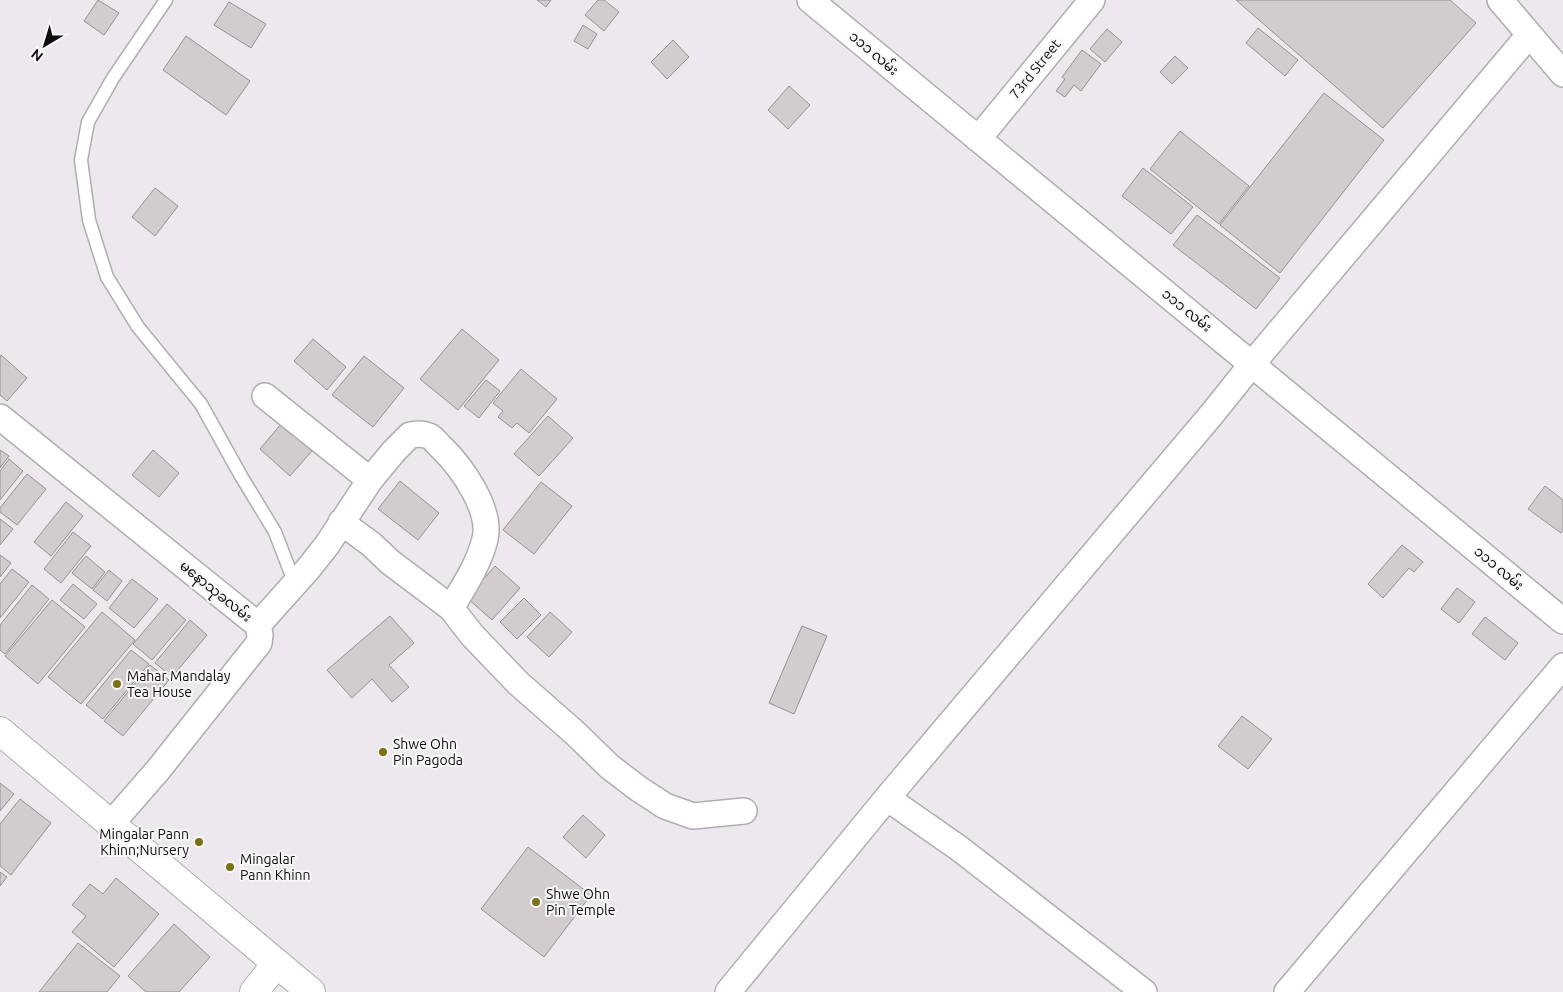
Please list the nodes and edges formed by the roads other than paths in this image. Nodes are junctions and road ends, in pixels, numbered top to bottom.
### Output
1 (166, 0) edge
2 (810, 0) edge
3 (1092, 0) edge
4 (1500, 0) edge
5 (1529, 35) junction
6 (1563, 74) edge
7 (978, 139) junction
8 (1252, 364) junction
9 (265, 396) dead end
10 (0, 417) edge
11 (370, 480) junction
12 (341, 522) junction
13 (295, 584) junction
14 (451, 608) junction
15 (1563, 620) edge
16 (258, 625) junction
17 (1563, 666) edge
18 (0, 731) edge
19 (887, 798) junction
20 (744, 811) dead end
21 (111, 824) junction
22 (276, 964) junction
23 (254, 992) edge
24 (311, 992) edge
25 (728, 992) edge
26 (1144, 992) edge
27 (1287, 992) edge

1 - 13 lane
2 - 7 street, ၁၁၁ လမ်း
3 - 7 street, 73rd Street
4 - 5 street
5 - 6 street
5 - 8 street
7 - 8 street, ၁၁၁ လမ်း
8 - 15 street, ၁၁၁ လမ်း
8 - 19 street
9 - 11 street
10 - 16 street, မနောသုခလမ်း
11 - 12 street
11 - 14 street
12 - 13 street
12 - 14 street
13 - 16 street
14 - 20 street
16 - 21 street, မနောသုခလမ်း
17 - 27 street
18 - 21 main road
19 - 25 street
19 - 26 street
21 - 22 main road
22 - 23 main road
22 - 24 main road

